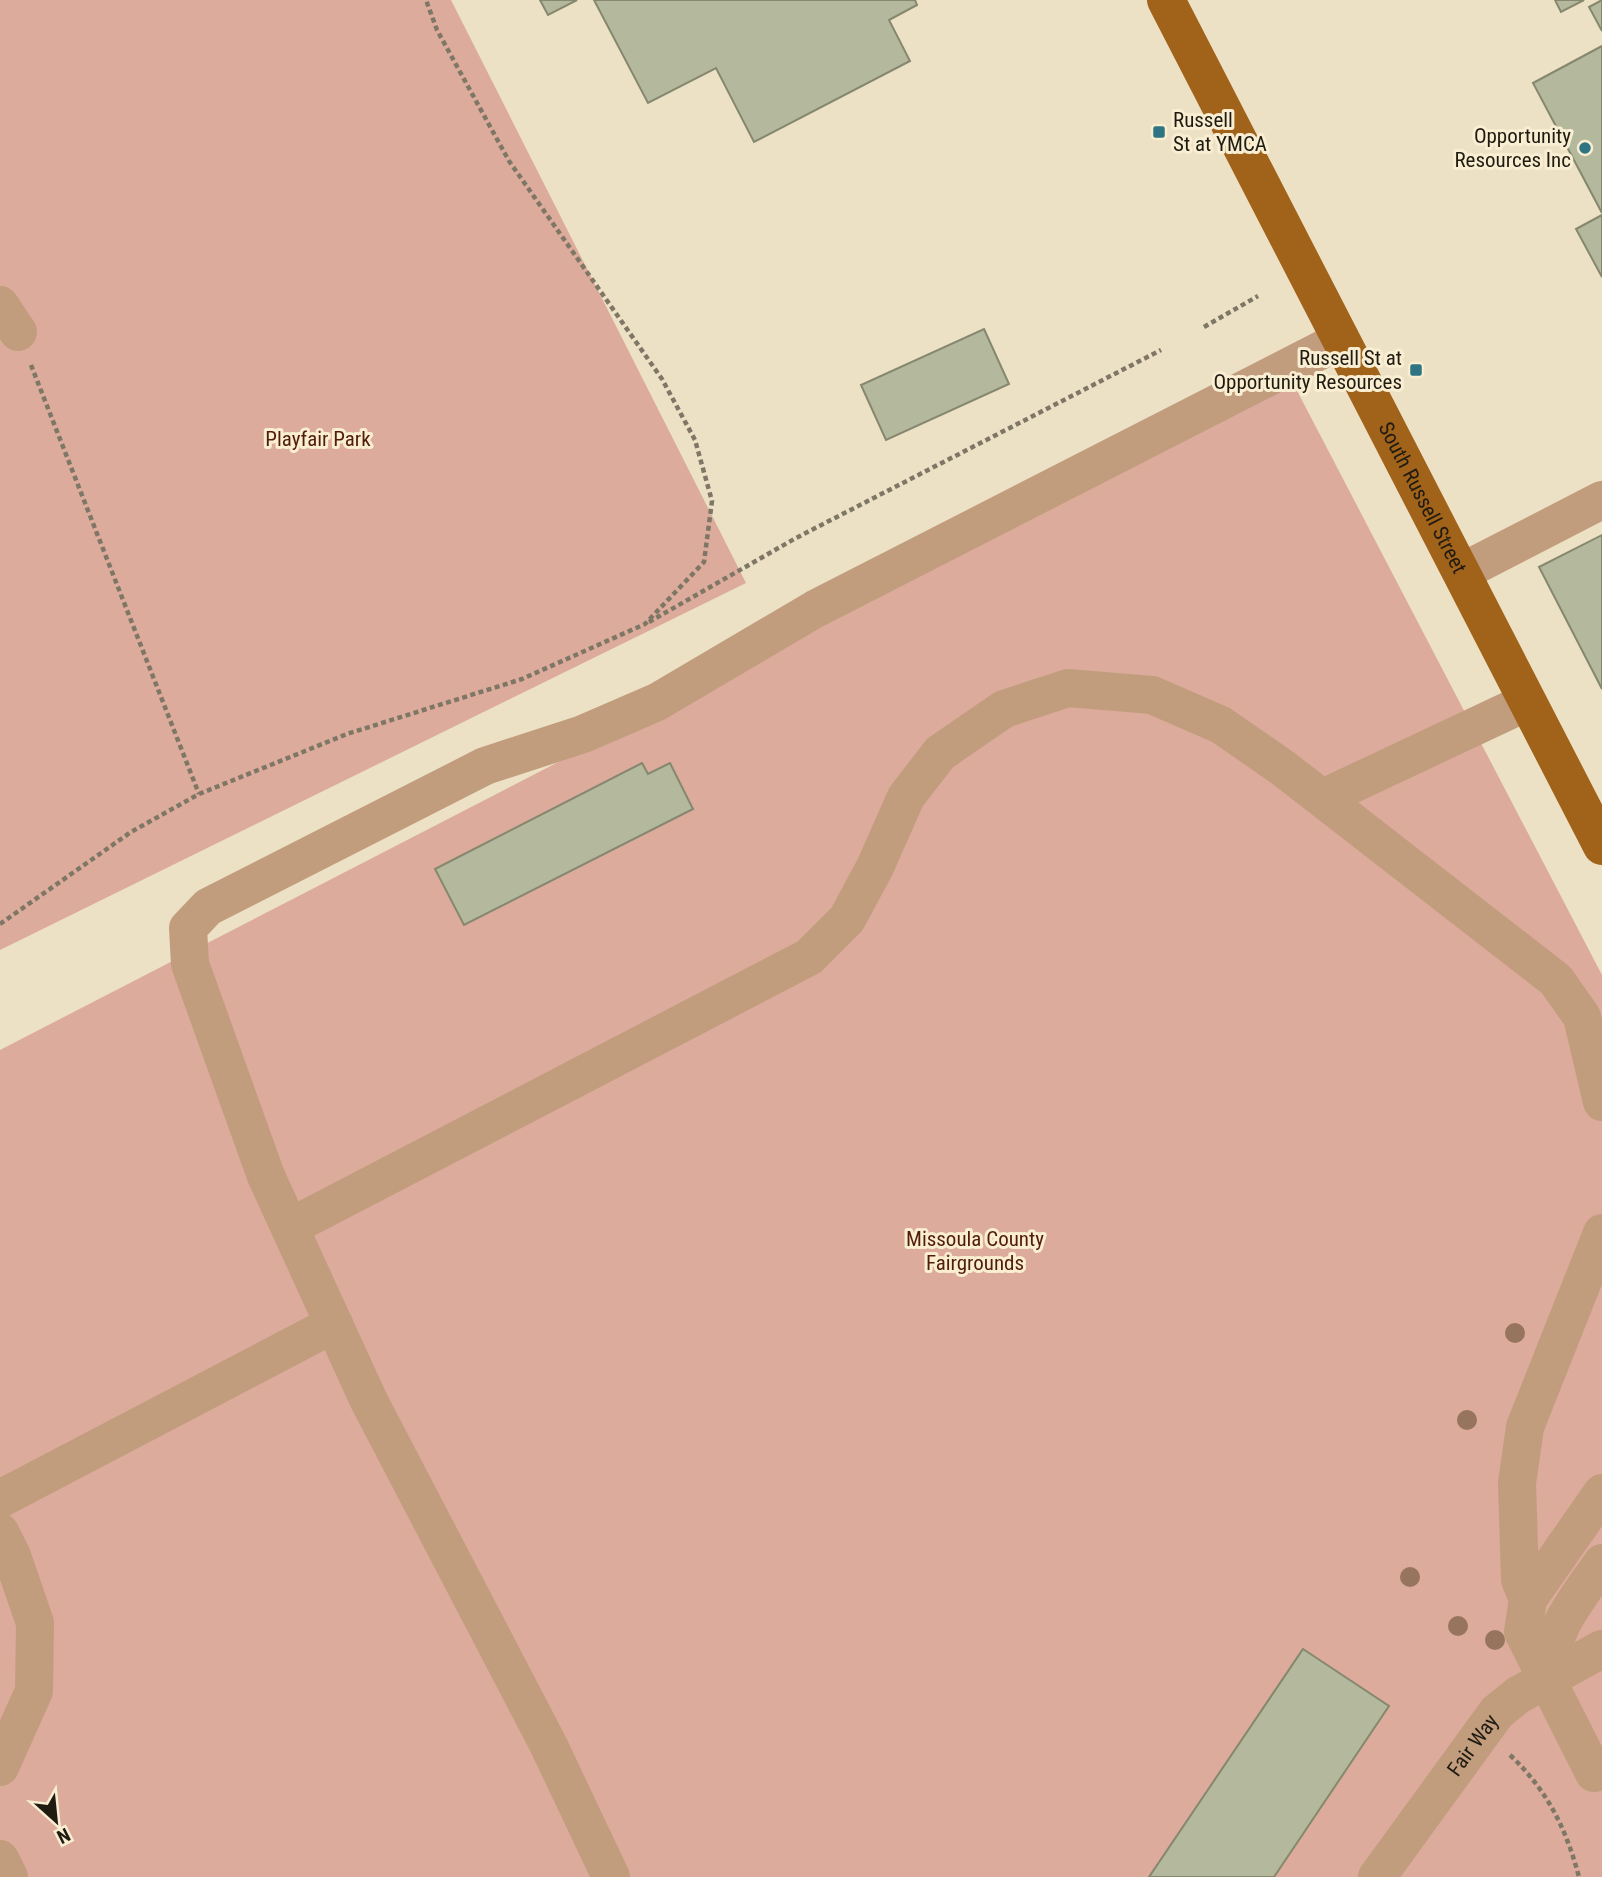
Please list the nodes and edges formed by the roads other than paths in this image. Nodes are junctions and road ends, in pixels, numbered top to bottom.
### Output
1 (1166, 0) edge
2 (1339, 341) junction
3 (1602, 500) edge
4 (1462, 572) junction
5 (1527, 702) junction
6 (1323, 798) junction
7 (1602, 846) edge
8 (1602, 1102) edge
9 (290, 1227) junction
10 (1602, 1233) edge
11 (334, 1324) junction
12 (1602, 1493) edge
13 (0, 1499) edge
14 (0, 1532) edge
15 (1602, 1563) edge
16 (1528, 1599) junction
17 (1602, 1649) edge
18 (1546, 1680) junction
19 (0, 1767) edge
20 (1594, 1773) dead end
21 (0, 1858) edge
22 (9, 1877) edge
23 (611, 1877) edge
24 (1377, 1877) edge

1 - 2 main road, South Russell Street
2 - 4 main road, South Russell Street
2 - 9 street
3 - 4 street
4 - 5 main road, South Russell Street
5 - 6 street
5 - 7 main road, South Russell Street
6 - 8 street
6 - 9 street
9 - 11 street
10 - 16 street
11 - 13 street
11 - 23 street
12 - 16 street
14 - 19 street
15 - 18 street
16 - 18 street
17 - 18 street, Fair Way
18 - 20 street
18 - 24 street, Fair Way
21 - 22 street

